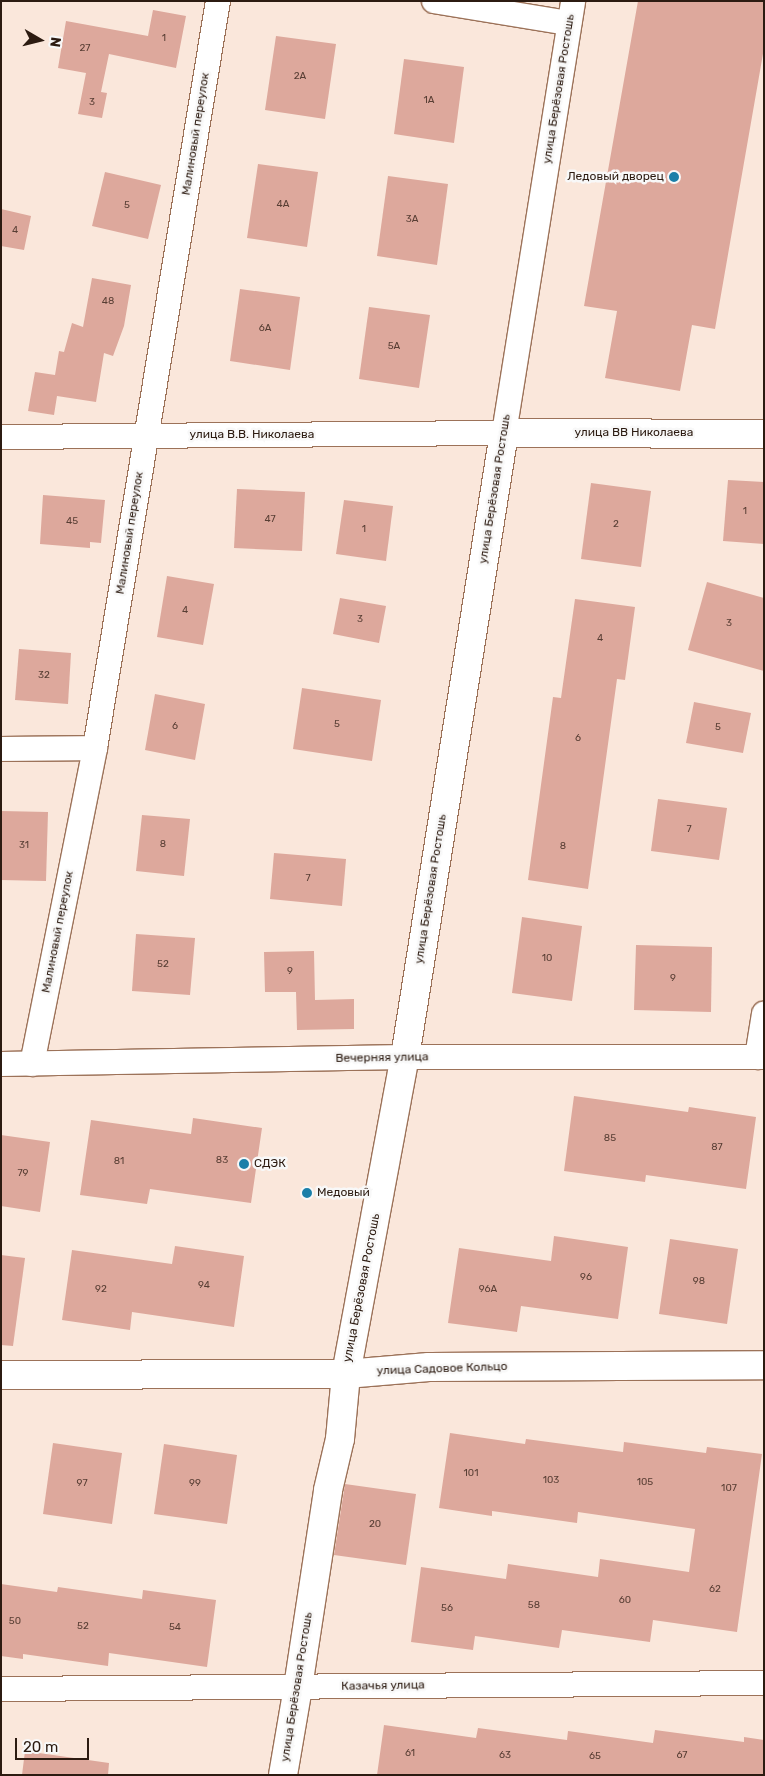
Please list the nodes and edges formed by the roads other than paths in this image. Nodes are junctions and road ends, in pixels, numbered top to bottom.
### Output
1 (218, 1) edge
2 (434, 1) edge
3 (571, 12) edge
4 (504, 433) junction
5 (764, 434) edge
6 (1, 436) edge
7 (146, 436) junction
8 (95, 748) junction
9 (1, 749) edge
10 (764, 1014) edge
11 (405, 1057) junction
12 (760, 1057) edge
13 (1, 1064) edge
14 (32, 1064) junction
15 (764, 1365) edge
16 (346, 1374) junction
17 (1, 1375) edge
18 (764, 1683) edge
19 (298, 1687) junction
20 (1, 1690) edge
21 (282, 1775) edge

1 - 7 street, Малиновый переулок
2 - 3 street
3 - 4 street, улица Берёзовая Ростошь
4 - 5 street, улица ВВ Николаева
4 - 7 street, улица В.В. Николаева
4 - 11 street, улица Берёзовая Ростошь
6 - 7 street, улица В.В. Николаева
7 - 8 street, Малиновый переулок
8 - 9 street
8 - 14 street, Малиновый переулок
10 - 12 street
11 - 12 street, Вечерняя улица
11 - 14 street, Вечерняя улица
11 - 16 street, улица Берёзовая Ростошь
13 - 14 street, Вечерняя улица
15 - 16 street, улица Садовое Кольцо
16 - 17 street, улица Садовое Кольцо
16 - 19 street, улица Берёзовая Ростошь
18 - 19 street, Казачья улица
19 - 20 street, Казачья улица
19 - 21 street, улица Берёзовая Ростошь

